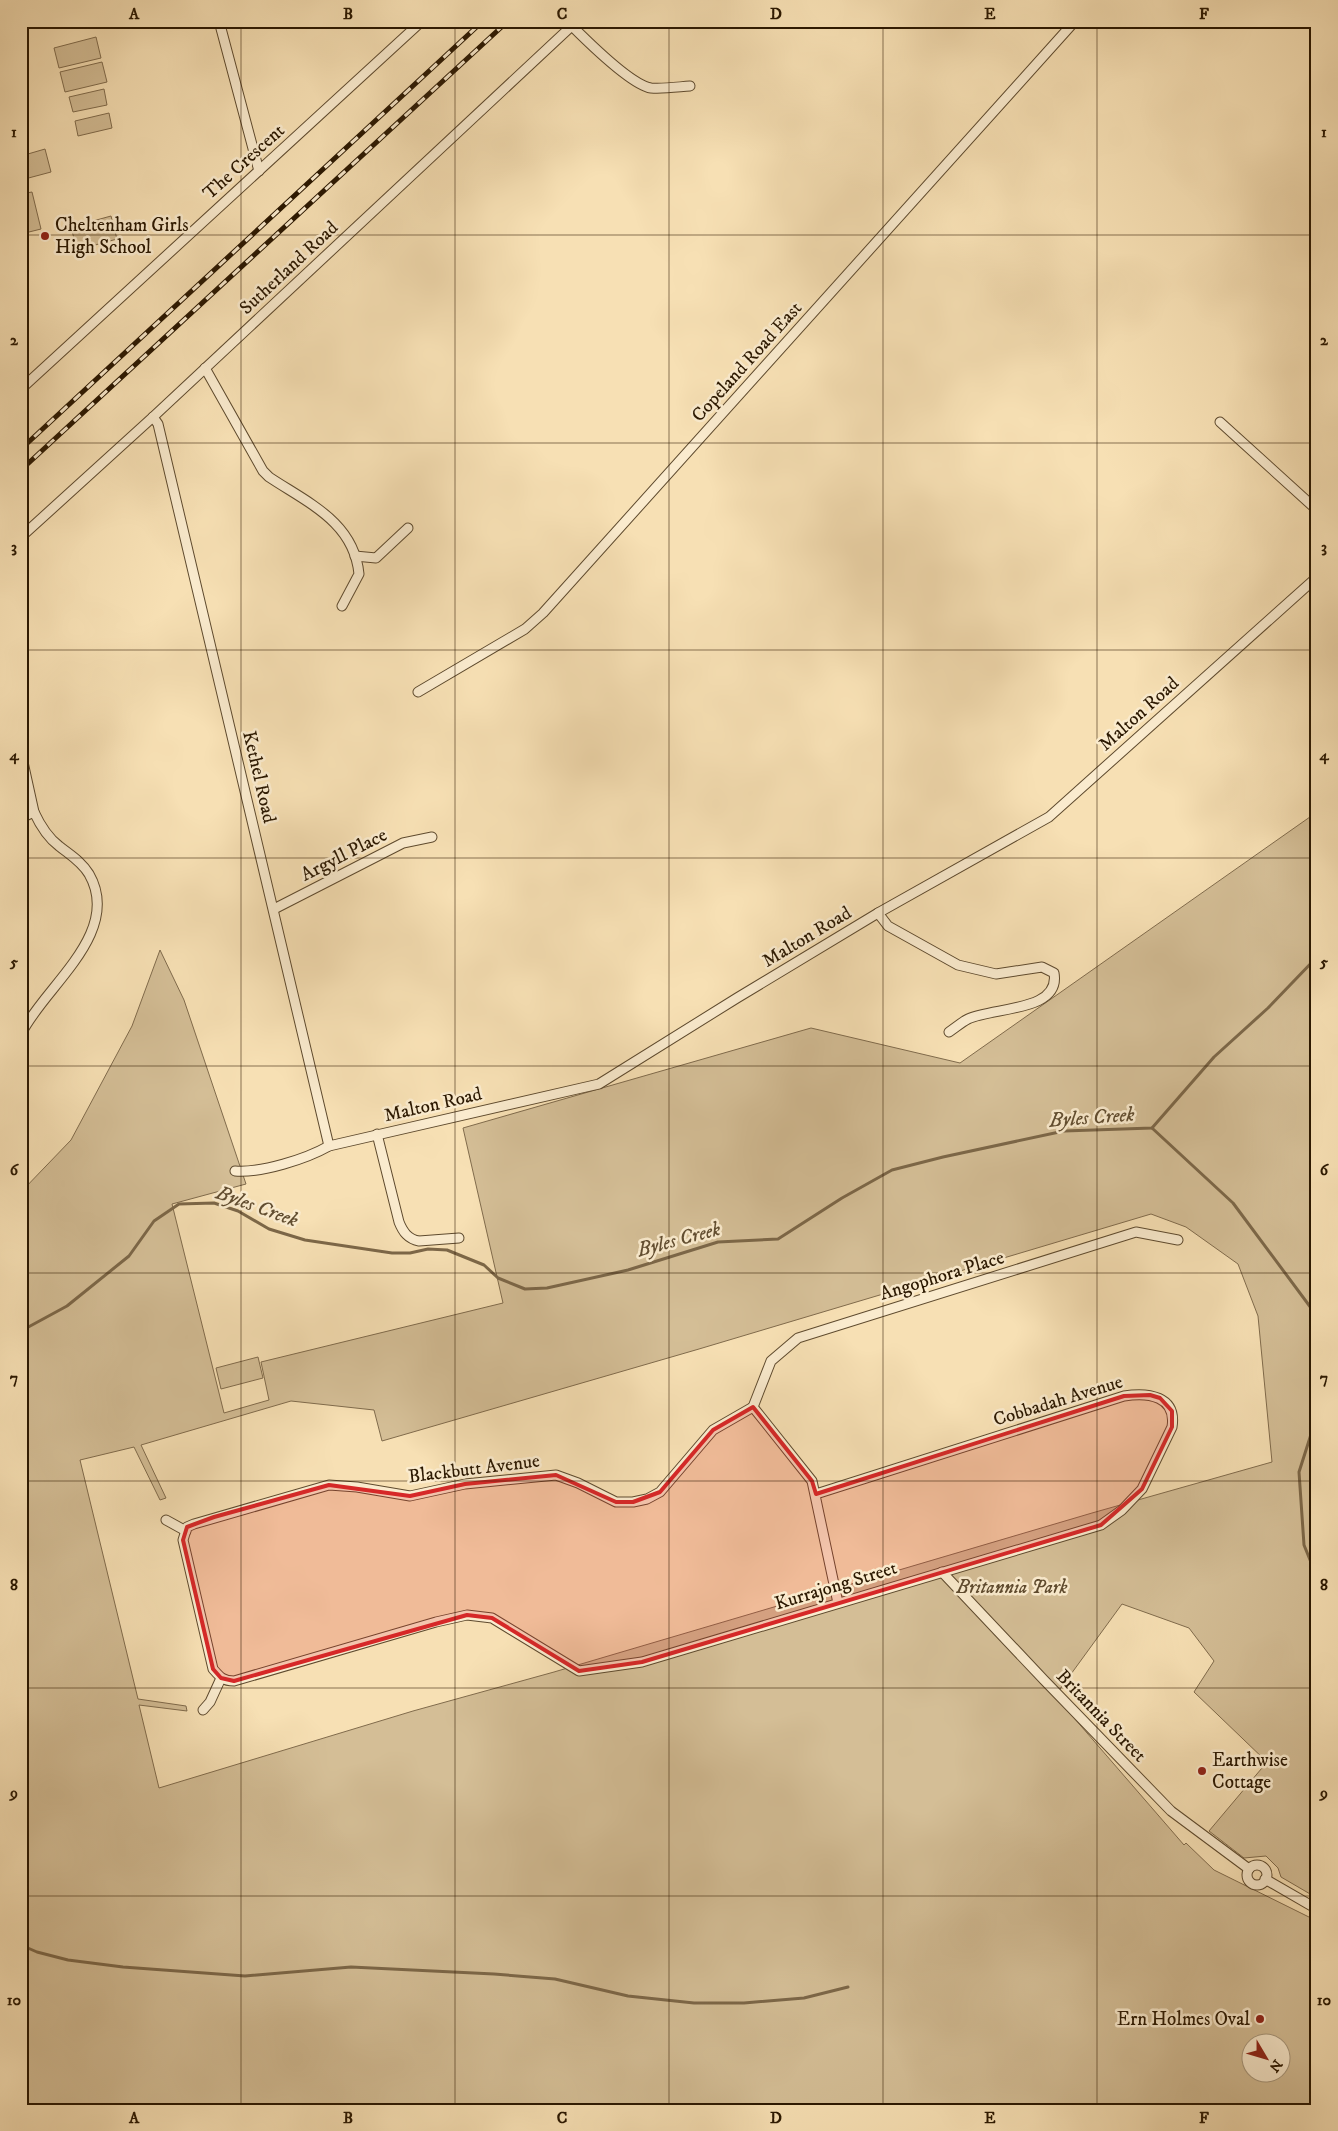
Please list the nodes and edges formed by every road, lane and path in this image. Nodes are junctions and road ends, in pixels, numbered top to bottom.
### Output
1 (219, 21) edge
2 (422, 21) edge
3 (1075, 21) edge
4 (575, 24) edge
5 (690, 86) dead end
6 (259, 171) junction
7 (205, 368) junction
8 (21, 389) edge
9 (153, 417) junction
10 (1220, 422) dead end
11 (1317, 510) edge
12 (408, 528) dead end
13 (21, 537) edge
14 (355, 556) junction
15 (1317, 577) edge
16 (342, 606) dead end
17 (418, 692) dead end
18 (21, 753) edge
19 (34, 812) junction
20 (21, 818) edge
21 (432, 837) dead end
22 (274, 909) junction
23 (878, 913) junction
24 (949, 1032) dead end
25 (21, 1034) edge
26 (377, 1134) junction
27 (329, 1146) junction
28 (235, 1172) dead end
29 (459, 1238) dead end
30 (1178, 1240) dead end
31 (753, 1407) junction
32 (816, 1494) junction
33 (166, 1520) dead end
34 (1102, 1526) joint
35 (186, 1530) junction
36 (942, 1572) junction
37 (838, 1603) junction
38 (221, 1678) junction
39 (203, 1710) dead end
40 (1249, 1869) junction
41 (1265, 1879) junction
42 (1317, 1909) edge

1 - 6 street
2 - 6 street, The Crescent
3 - 17 street, Copeland Road East
4 - 5 street
4 - 7 street, Sutherland Road
6 - 8 street, The Crescent
7 - 9 street, Sutherland Road
7 - 14 street
9 - 13 street, Sutherland Road
9 - 22 street, Kethel Road
10 - 11 street
12 - 14 street
14 - 16 street
15 - 23 street, Malton Road
18 - 19 street
19 - 20 street
19 - 25 street
21 - 22 street, Argyll Place
22 - 27 street, Kethel Road
23 - 24 street
23 - 26 street, Malton Road
26 - 27 street, Malton Road
26 - 29 street
27 - 28 street, Malton Road
30 - 31 street, Angophora Place
31 - 32 street
31 - 35 street, Blackbutt Avenue
32 - 34 street, Cobbadah Avenue
32 - 37 street
33 - 35 street
34 - 36 street, Kurrajong Street
35 - 38 street
36 - 37 street, Kurrajong Street
36 - 40 street, Britannia Street
37 - 38 street, Kurrajong Street
38 - 39 street
40 - 41 street
40 - 41 street
41 - 42 street

